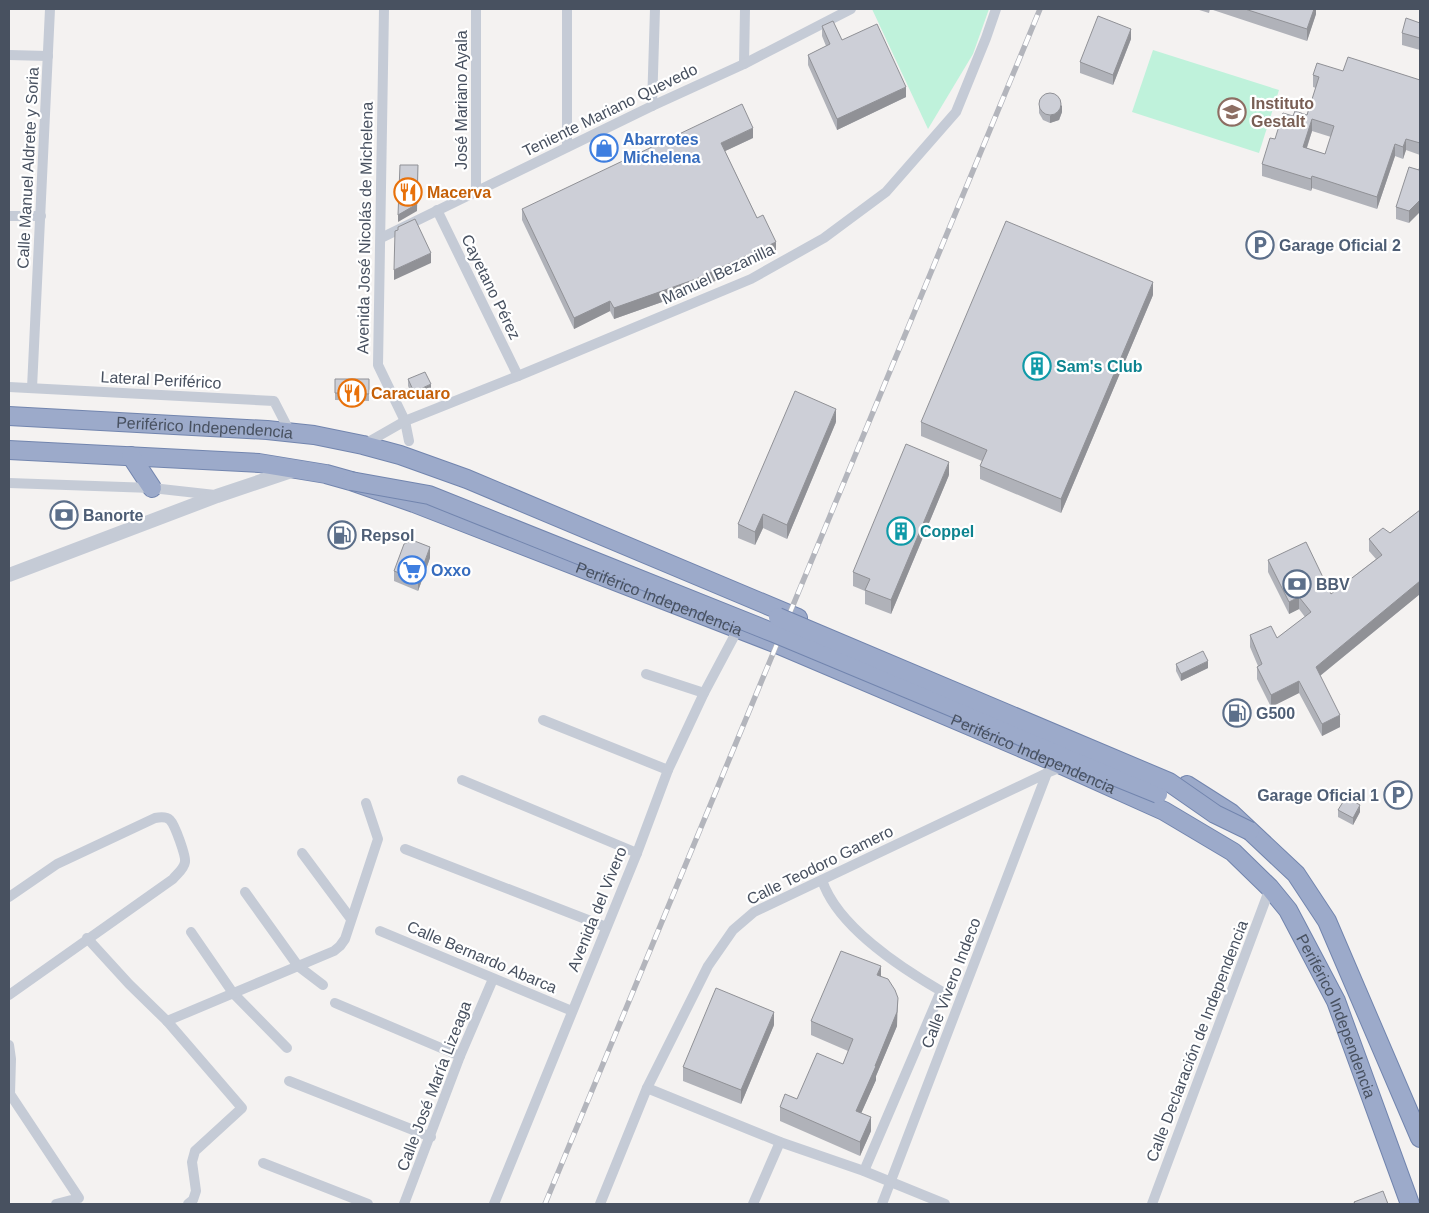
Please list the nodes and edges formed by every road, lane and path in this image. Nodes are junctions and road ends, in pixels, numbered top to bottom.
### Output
1 (50, 9) edge
2 (384, 9) edge
3 (476, 9) edge
4 (567, 9) edge
5 (655, 9) edge
6 (745, 9) edge
7 (851, 9) edge
8 (996, 9) edge
9 (829, 14) edge
10 (9, 55) edge
11 (48, 56) junction
12 (744, 64) junction
13 (652, 106) junction
14 (567, 147) junction
15 (476, 191) junction
16 (437, 210) junction
17 (9, 216) edge
18 (41, 216) junction
19 (381, 238) junction
20 (518, 376) junction
21 (9, 387) edge
22 (32, 388) junction
23 (9, 416) edge
24 (405, 421) junction
25 (291, 434) junction
26 (364, 445) junction
27 (405, 448) junction
28 (9, 450) edge
29 (131, 456) junction
30 (299, 469) junction
31 (351, 481) junction
32 (9, 483) edge
33 (152, 488) junction
34 (217, 496) junction
35 (9, 575) edge
36 (738, 629) junction
37 (789, 631) junction
38 (646, 674) dead end
39 (704, 693) junction
40 (543, 720) dead end
41 (1064, 766) junction
42 (668, 770) junction
43 (1047, 773) junction
44 (462, 780) dead end
45 (366, 803) dead end
46 (1226, 848) junction
47 (405, 849) dead end
48 (302, 852) dead end
49 (637, 853) junction
50 (822, 880) junction
51 (1270, 888) junction
52 (245, 892) dead end
53 (9, 897) edge
54 (351, 919) junction
55 (606, 928) junction
56 (380, 931) dead end
57 (191, 932) dead end
58 (87, 938) junction
59 (298, 966) junction
60 (493, 979) junction
61 (323, 985) dead end
62 (233, 993) junction
63 (9, 995) edge
64 (335, 1003) dead end
65 (572, 1011) junction
66 (167, 1021) junction
67 (9, 1045) edge
68 (287, 1048) dead end
69 (460, 1056) junction
70 (289, 1081) dead end
71 (647, 1088) junction
72 (9, 1094) edge
73 (431, 1137) junction
74 (1420, 1138) edge
75 (780, 1142) junction
76 (263, 1163) dead end
77 (864, 1171) junction
78 (891, 1183) junction
79 (191, 1202) edge
80 (56, 1204) edge
81 (368, 1204) edge
82 (404, 1204) edge
83 (494, 1204) edge
84 (600, 1204) edge
85 (753, 1204) edge
86 (882, 1204) edge
87 (945, 1204) edge
88 (1152, 1204) edge
89 (1410, 1204) edge

1 - 11 street, Calle Manuel Aldrete y Soria
2 - 19 street, Avenida José Nicolás de Michelena
3 - 15 street, José Mariano Ayala
4 - 14 street
5 - 13 street
6 - 12 street
7 - 9 street, Teniente Mariano Quevedo
8 - 20 street, Manuel Bezanilla
9 - 12 street, Teniente Mariano Quevedo
10 - 11 street
11 - 18 street, Calle Manuel Aldrete y Soria
12 - 13 street, Teniente Mariano Quevedo
13 - 14 street, Teniente Mariano Quevedo
14 - 15 street, Teniente Mariano Quevedo
15 - 16 street, Teniente Mariano Quevedo
16 - 19 street, Teniente Mariano Quevedo
16 - 20 street, Cayetano Pérez
17 - 18 street
18 - 22 street, Calle Manuel Aldrete y Soria
19 - 24 street, Avenida José Nicolás de Michelena
20 - 24 street, Manuel Bezanilla
21 - 22 street, Lateral Periférico
22 - 25 street, Lateral Periférico
23 - 25 highway, Periférico Independencia
24 - 26 street, Manuel Bezanilla
24 - 27 street, Avenida José Nicolás de Michelena
25 - 26 highway, Periférico Independencia
26 - 27 highway, Periférico Independencia
26 - 37 highway, bridge
27 - 37 highway, Periférico Independencia
28 - 29 highway, Periférico Independencia
29 - 30 highway, Periférico Independencia
29 - 33 highway
30 - 31 highway, Periférico Independencia
30 - 34 street
31 - 36 highway, Periférico Independencia
31 - 37 highway, bridge
32 - 33 street
33 - 34 street
34 - 35 street
36 - 37 highway, Periférico Independencia
36 - 39 street, Avenida del Vivero
37 - 41 highway, Periférico Independencia
37 - 46 highway, bridge
37 - 74 highway, Periférico Independencia, bridge
38 - 39 street
39 - 42 street, Avenida del Vivero
40 - 42 street
41 - 43 street, Calle Teodoro Gamero
41 - 46 highway, Periférico Independencia
42 - 49 street, Avenida del Vivero
43 - 50 street, Calle Teodoro Gamero
43 - 78 street, Calle Vivero Indeco
44 - 49 street
45 - 54 street
46 - 51 highway, Periférico Independencia
47 - 55 street
48 - 54 street
49 - 55 street, Avenida del Vivero
50 - 71 street, Calle Teodoro Gamero
50 - 77 street
51 - 88 street, Calle Declaración de Independencia
51 - 89 highway, Periférico Independencia
52 - 59 street
53 - 58 street
54 - 59 street
55 - 65 street, Avenida del Vivero
56 - 60 street, Calle Bernardo Abarca
57 - 62 street
58 - 63 street
58 - 66 street
59 - 61 street
59 - 62 street
60 - 65 street, Calle Bernardo Abarca
60 - 69 street, Calle José María Lizeaga
62 - 66 street
62 - 68 street
64 - 69 street
65 - 83 street, Avenida del Vivero
66 - 79 street
67 - 72 street
69 - 73 street, Calle José María Lizeaga
70 - 73 street
71 - 75 street
71 - 84 street, Calle Teodoro Gamero
72 - 80 street
73 - 82 street, Calle José María Lizeaga
75 - 77 street
75 - 85 street
76 - 81 street
77 - 78 street
78 - 86 street, Calle Vivero Indeco
78 - 87 street

